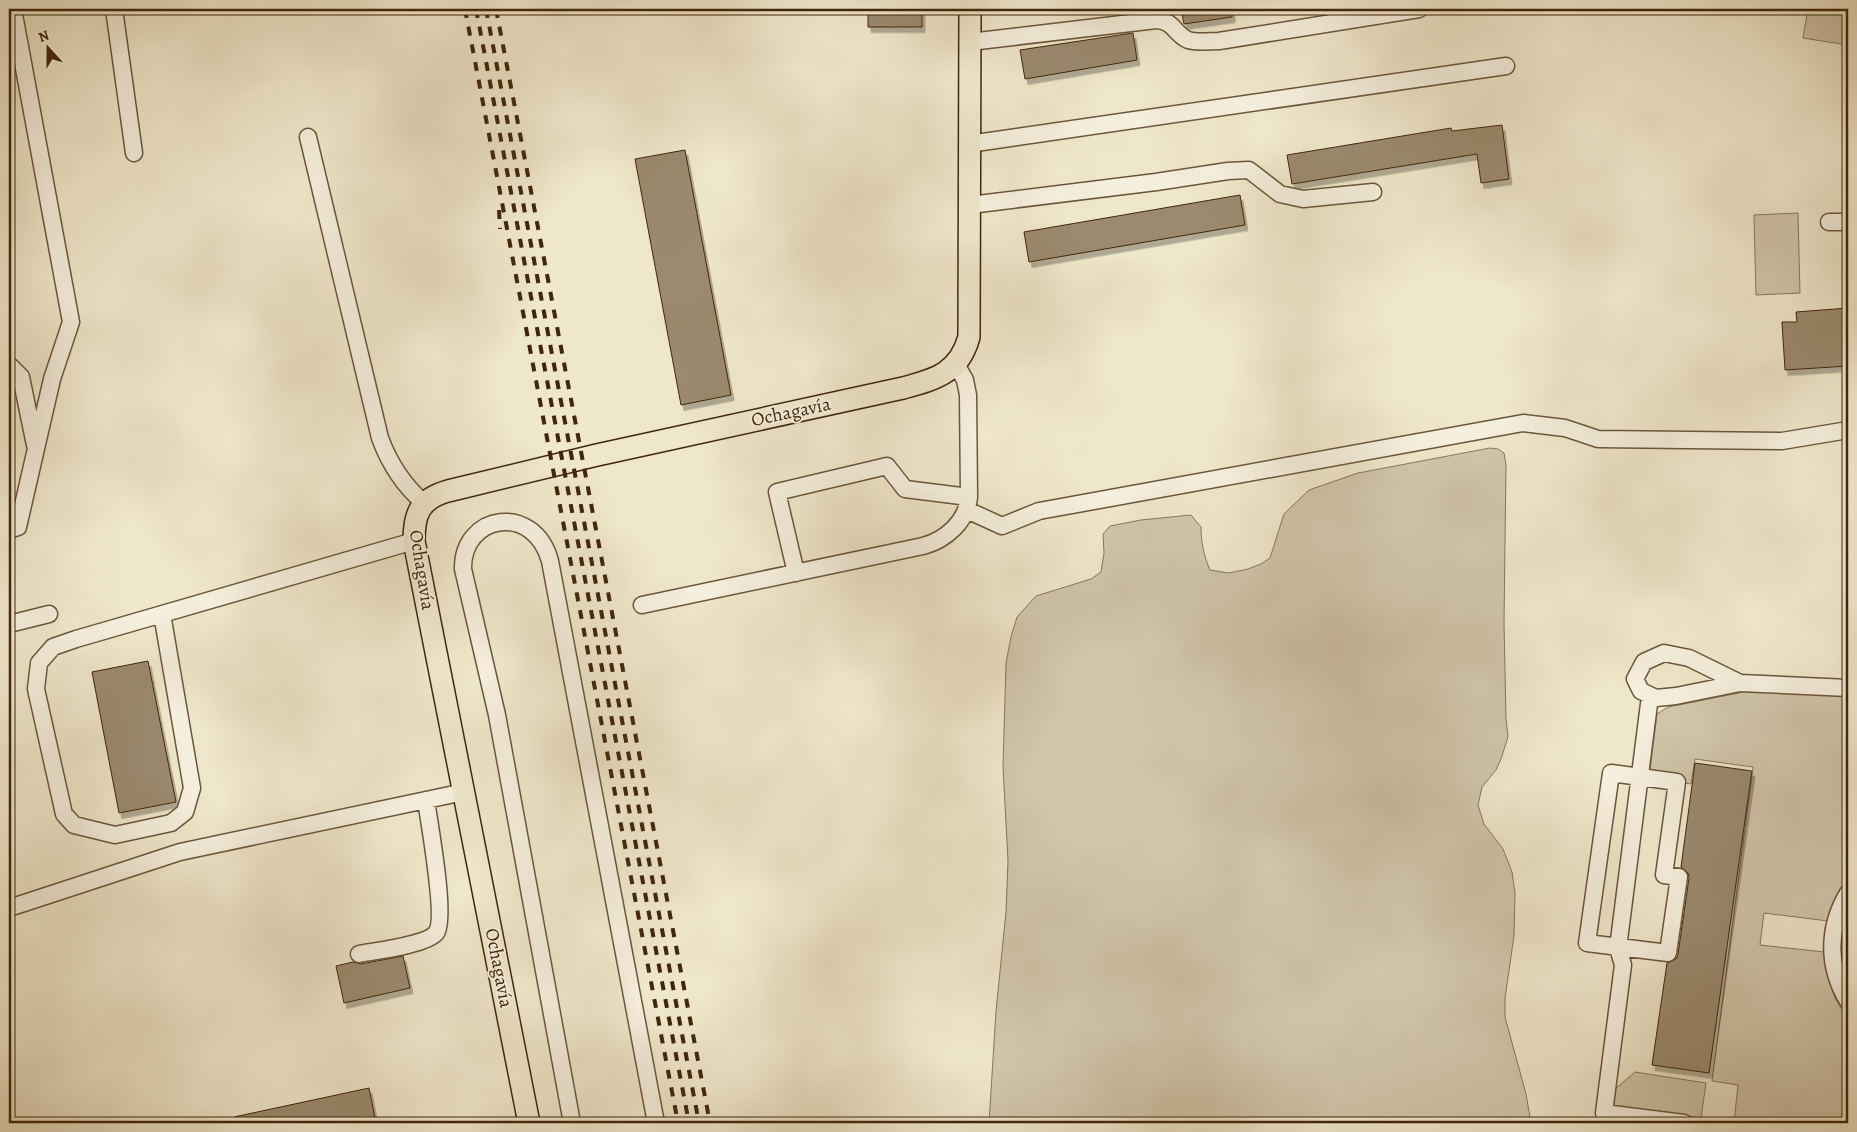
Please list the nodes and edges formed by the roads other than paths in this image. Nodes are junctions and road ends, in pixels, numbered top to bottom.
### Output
1 (13, 9) edge
2 (114, 9) edge
3 (970, 9) edge
4 (1419, 9) edge
5 (970, 42) junction
6 (1506, 66) dead end
7 (308, 137) dead end
8 (969, 144) junction
9 (134, 153) dead end
10 (1373, 192) dead end
11 (970, 206) junction
12 (1829, 222) dead end
13 (1848, 222) edge
14 (956, 364) junction
15 (9, 365) edge
16 (1848, 430) edge
17 (37, 452) junction
18 (968, 503) junction
19 (424, 504) junction
20 (9, 530) edge
21 (414, 541) junction
22 (796, 573) junction
23 (642, 605) dead end
24 (49, 614) dead end
25 (162, 614) junction
26 (9, 624) edge
27 (1740, 683) junction
28 (1848, 688) edge
29 (1650, 696) junction
30 (1639, 777) junction
31 (464, 792) junction
32 (426, 800) junction
33 (1848, 893) edge
34 (9, 908) edge
35 (1618, 948) junction
36 (359, 954) dead end
37 (1848, 1002) edge
38 (529, 1123) edge
39 (572, 1123) edge
40 (656, 1123) edge
41 (1684, 1123) edge

1 - 17 street
2 - 9 street
3 - 5 main road, Ochagavía
4 - 5 street
5 - 8 main road, Ochagavía
6 - 8 street
7 - 19 street
8 - 11 main road, Ochagavía
10 - 11 street
11 - 14 main road, Ochagavía
12 - 13 street
14 - 18 street
14 - 19 main road, Ochagavía
15 - 17 street
16 - 18 street
17 - 20 street
18 - 22 street
18 - 22 street
19 - 21 main road, Ochagavía
21 - 25 street
21 - 31 main road, Ochagavía
22 - 23 street
24 - 26 street
25 - 25 street
27 - 28 street
27 - 29 street
27 - 29 street
29 - 30 street
30 - 35 street
30 - 35 street
30 - 35 street
31 - 32 street
31 - 38 main road, Ochagavía
32 - 34 street
32 - 36 street
33 - 37 street
35 - 41 street
39 - 40 street

